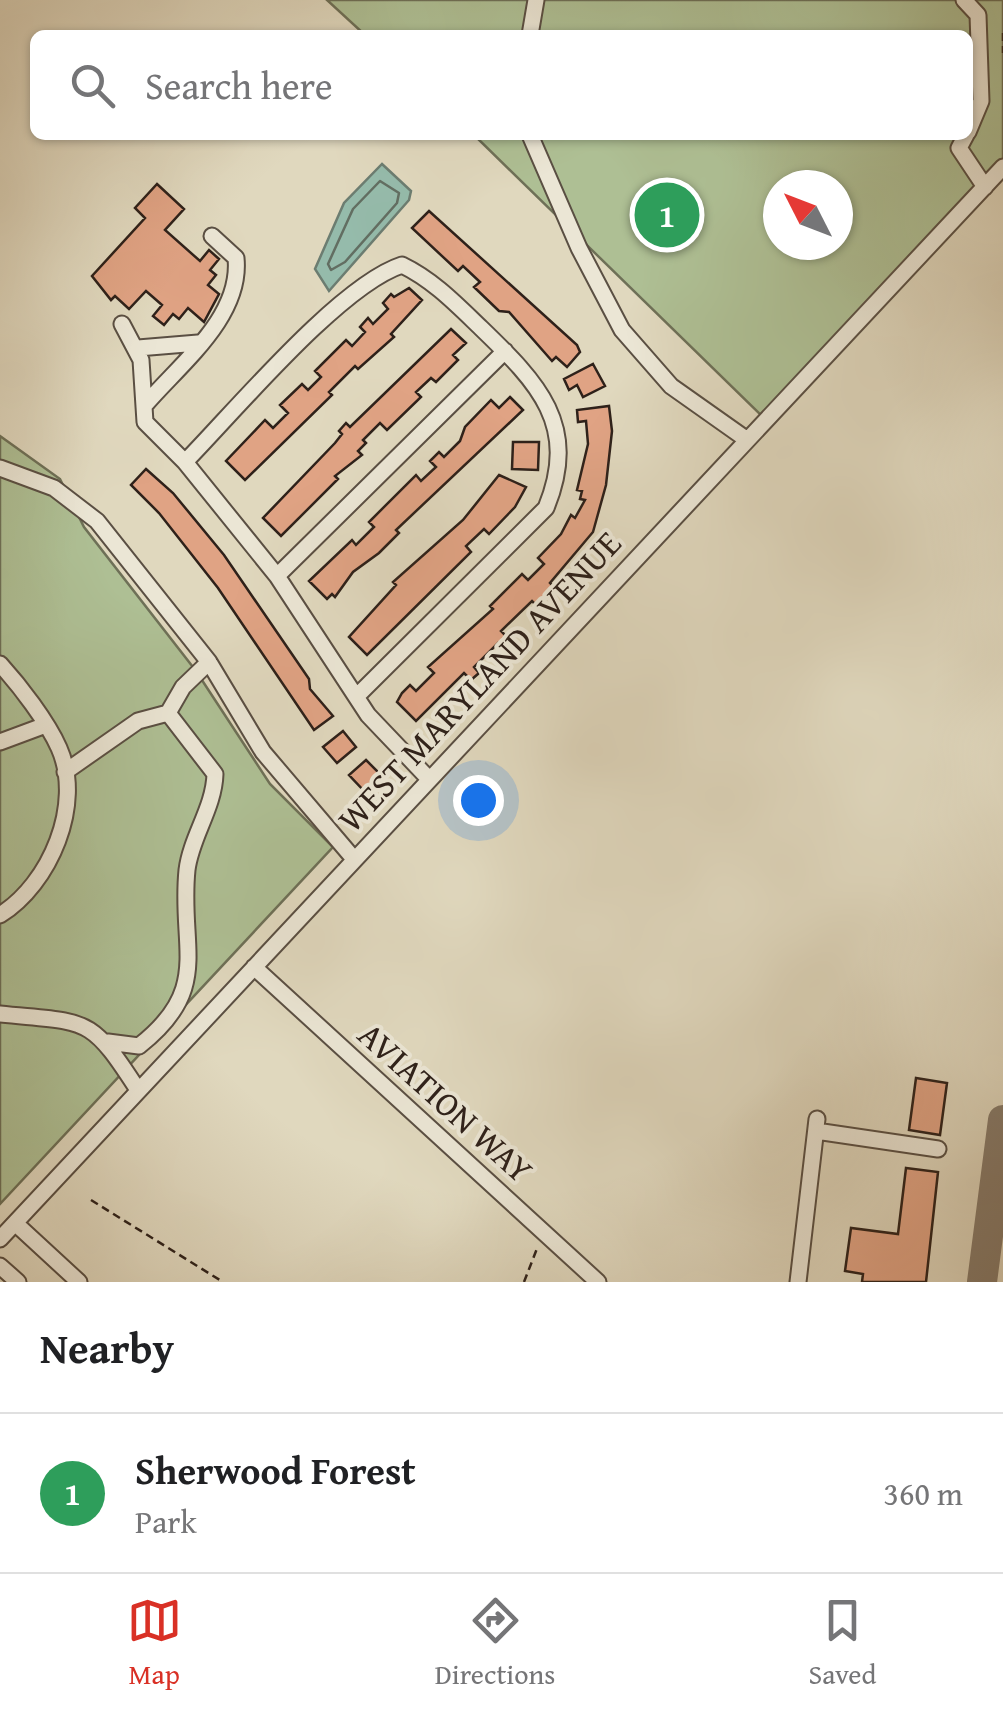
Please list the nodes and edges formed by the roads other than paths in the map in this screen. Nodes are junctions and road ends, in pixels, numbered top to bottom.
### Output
1 (536, 0) edge
2 (964, 0) edge
3 (531, 30) edge
4 (973, 119) edge
5 (532, 140) edge
6 (963, 140) edge
7 (1003, 167) edge
8 (985, 186) junction
9 (212, 236) dead end
10 (122, 324) dead end
11 (198, 344) junction
12 (138, 348) junction
13 (505, 351) junction
14 (144, 405) junction
15 (746, 440) junction
16 (185, 462) junction
17 (0, 468) edge
18 (278, 576) junction
19 (209, 662) junction
20 (0, 664) edge
21 (357, 696) junction
22 (168, 713) junction
23 (43, 726) junction
24 (0, 742) edge
25 (65, 772) junction
26 (429, 779) junction
27 (354, 858) junction
28 (0, 914) edge
29 (254, 967) junction
30 (0, 1014) edge
31 (108, 1042) junction
32 (138, 1090) junction
33 (938, 1149) dead end
34 (15, 1222) junction
35 (0, 1239) edge
36 (0, 1266) edge
37 (18, 1282) edge
38 (79, 1282) edge
39 (598, 1282) edge
40 (798, 1282) edge

1 - 3 street
2 - 4 street
5 - 15 street
6 - 8 street
7 - 8 street, WEST MARYLAND AVENUE
8 - 15 street, WEST MARYLAND AVENUE
9 - 11 street
10 - 12 street
11 - 12 street
11 - 14 street
12 - 14 street
13 - 16 street
13 - 18 street
13 - 21 street
14 - 16 street
15 - 26 street, WEST MARYLAND AVENUE
16 - 18 street
17 - 19 street
18 - 21 street
19 - 22 street
19 - 27 street
20 - 23 street
21 - 26 street
22 - 25 street
22 - 31 street
23 - 24 street
23 - 25 street
25 - 28 street
26 - 27 street, WEST MARYLAND AVENUE
27 - 29 street, WEST MARYLAND AVENUE
29 - 32 street, WEST MARYLAND AVENUE
29 - 39 street, AVIATION WAY
30 - 31 street
31 - 32 street
32 - 34 street, WEST MARYLAND AVENUE
33 - 40 street
34 - 35 street, WEST MARYLAND AVENUE
34 - 38 street
36 - 37 street

